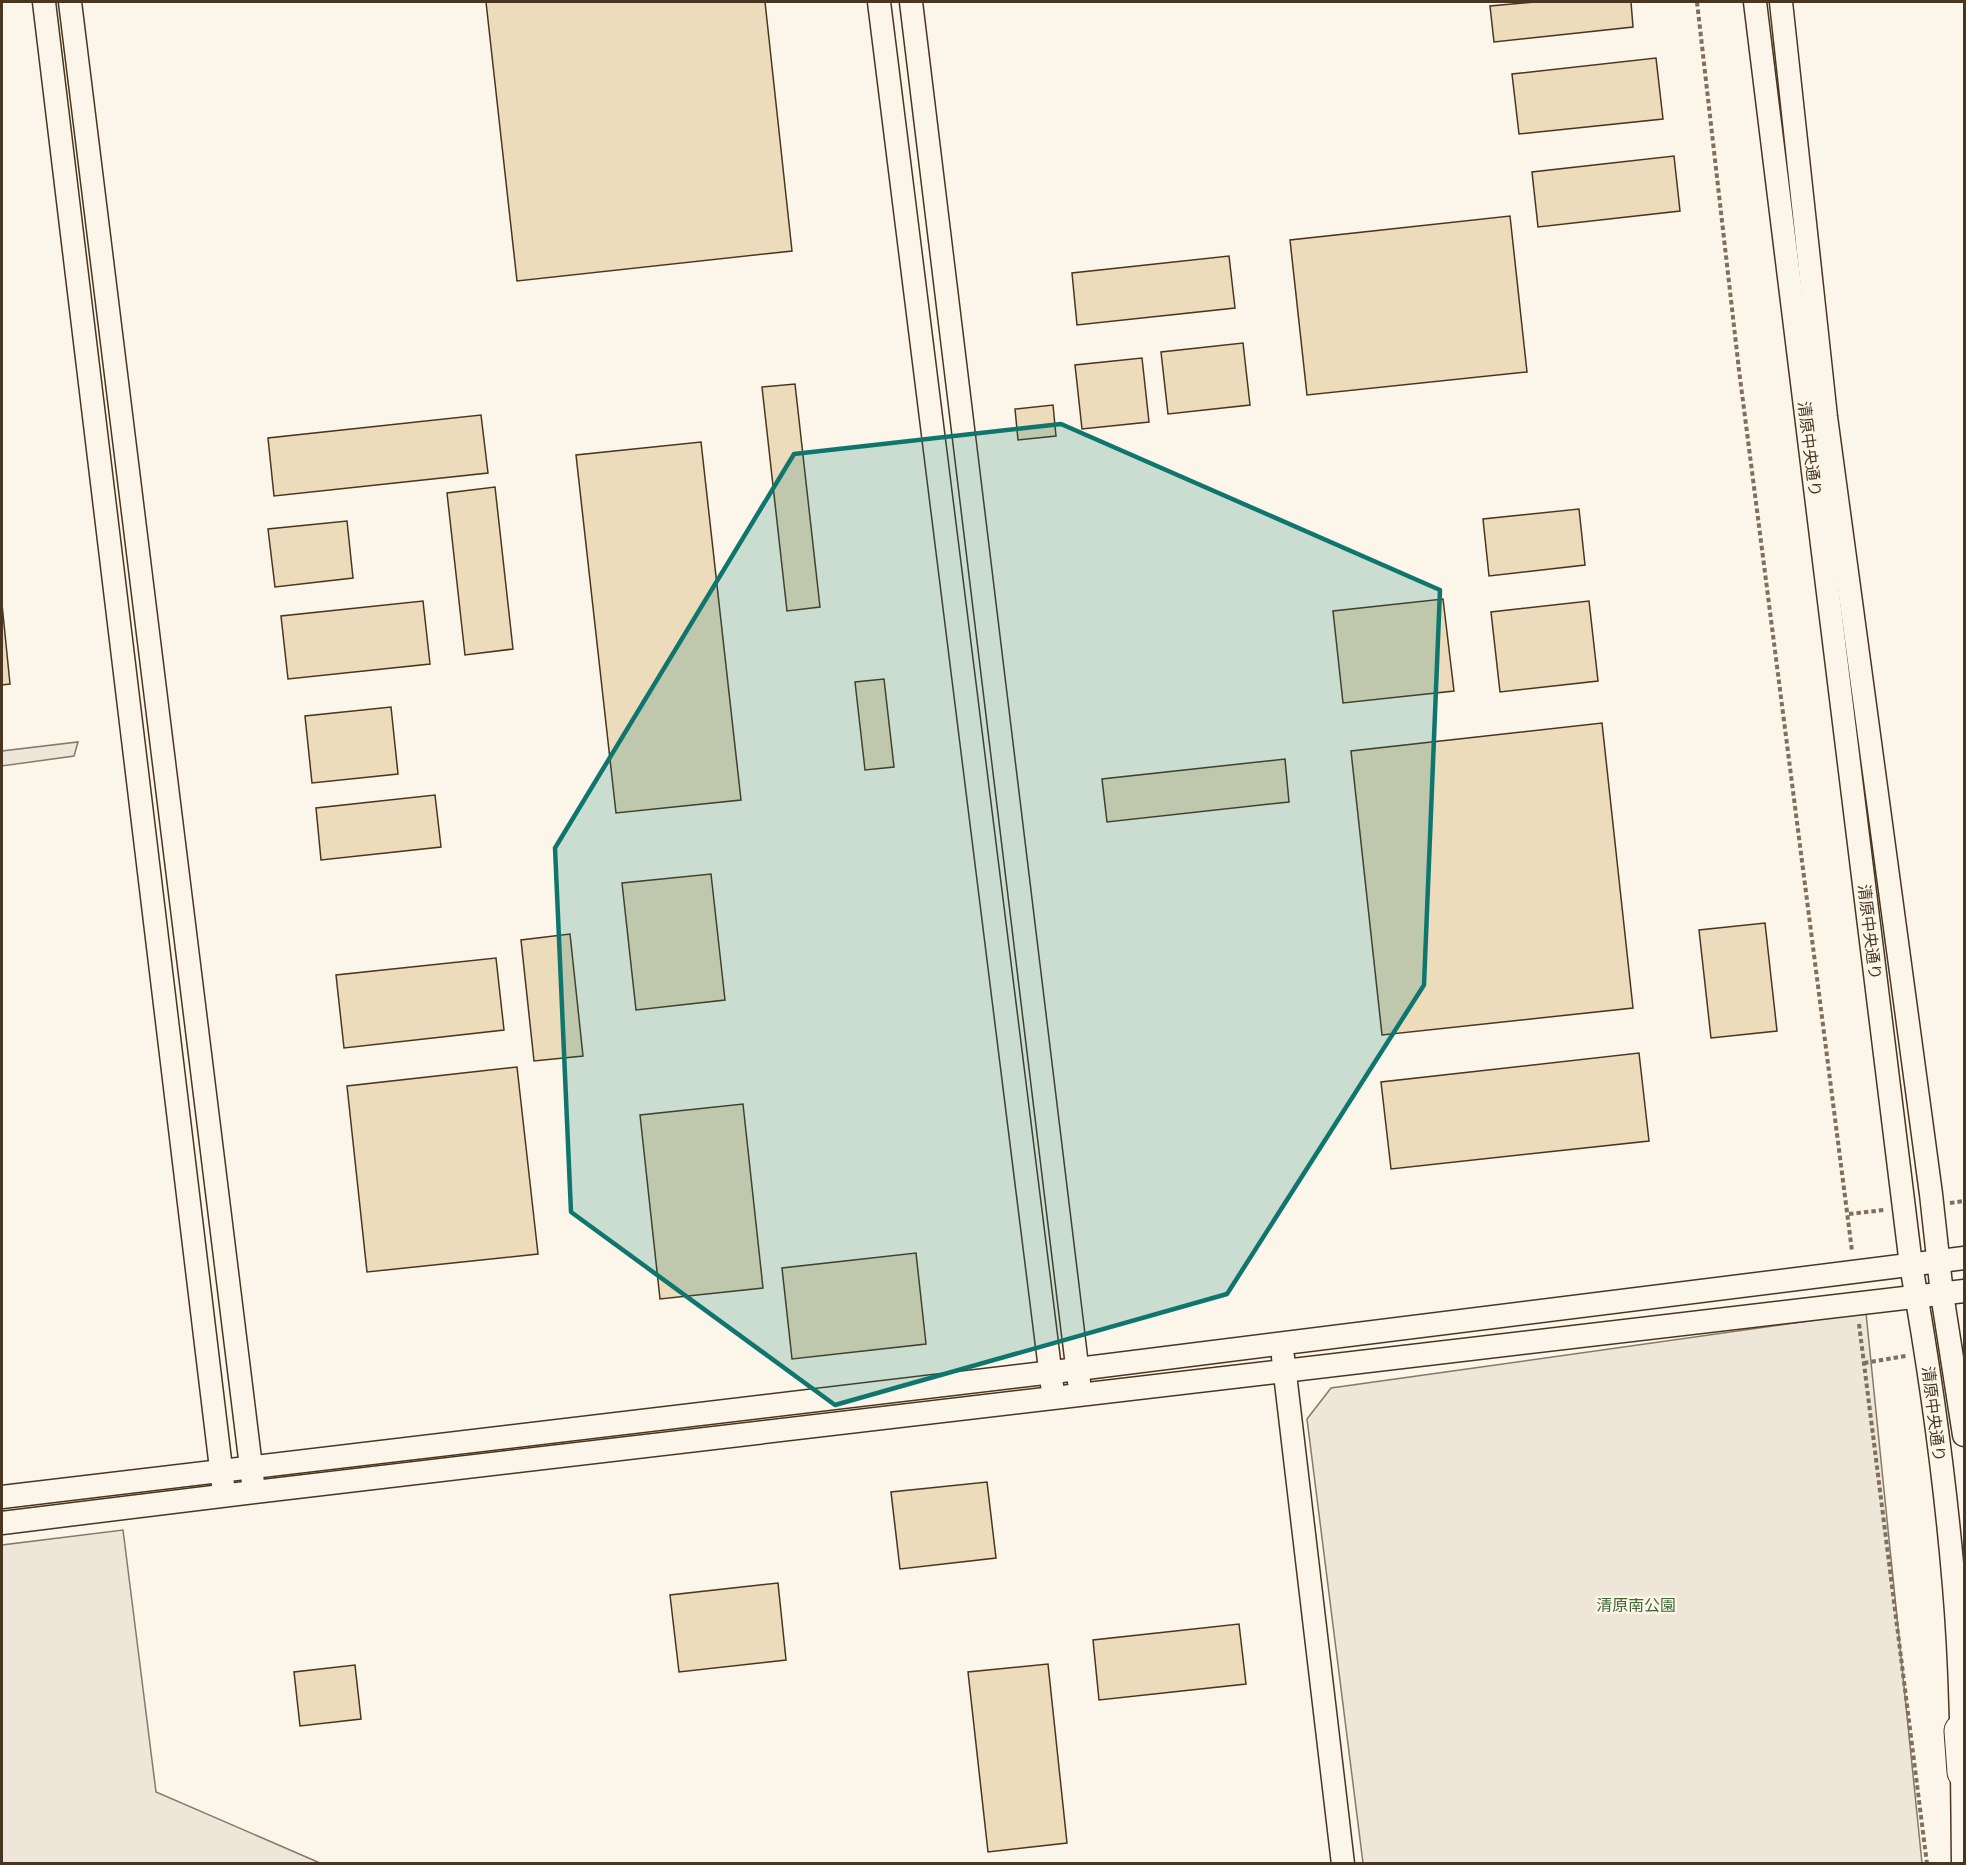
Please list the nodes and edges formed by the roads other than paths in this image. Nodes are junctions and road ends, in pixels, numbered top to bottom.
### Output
1 (44, 2) edge
2 (70, 2) edge
3 (879, 2) edge
4 (911, 2) edge
5 (1755, 2) edge
6 (1781, 2) edge
7 (1965, 1258) edge
8 (1939, 1262) junction
9 (1911, 1265) junction
10 (1965, 1291) edge
11 (1942, 1294) junction
12 (1916, 1297) junction
13 (1281, 1344) junction
14 (1078, 1369) junction
15 (1285, 1371) junction
16 (1050, 1372) junction
17 (1081, 1395) junction
18 (1053, 1398) junction
19 (1965, 1435) edge
20 (251, 1468) junction
21 (221, 1472) junction
22 (254, 1492) junction
23 (224, 1496) junction
24 (2, 1497) edge
25 (2, 1523) edge
26 (1961, 1731) junction
27 (1965, 1772) edge
28 (1343, 1863) edge
29 (1963, 1863) edge

1 - 21 street
2 - 20 street
3 - 16 street
4 - 14 street
5 - 9 street, 清原中央通り
6 - 8 street, 清原中央通り
7 - 8 street
8 - 9 street
8 - 11 street, 清原中央通り
9 - 12 street, 清原中央通り
9 - 13 street
10 - 11 street
11 - 12 street
11 - 19 street, 清原中央通り
12 - 15 street
12 - 26 street, 清原中央通り
13 - 14 street
13 - 15 street
14 - 16 street
14 - 17 street
15 - 17 street
15 - 28 street
16 - 18 street
16 - 20 street
17 - 18 street
18 - 22 street
20 - 21 street
20 - 22 street
21 - 23 street
21 - 24 street
22 - 23 street
23 - 25 street
26 - 27 highway
26 - 29 street, 清原中央通り

